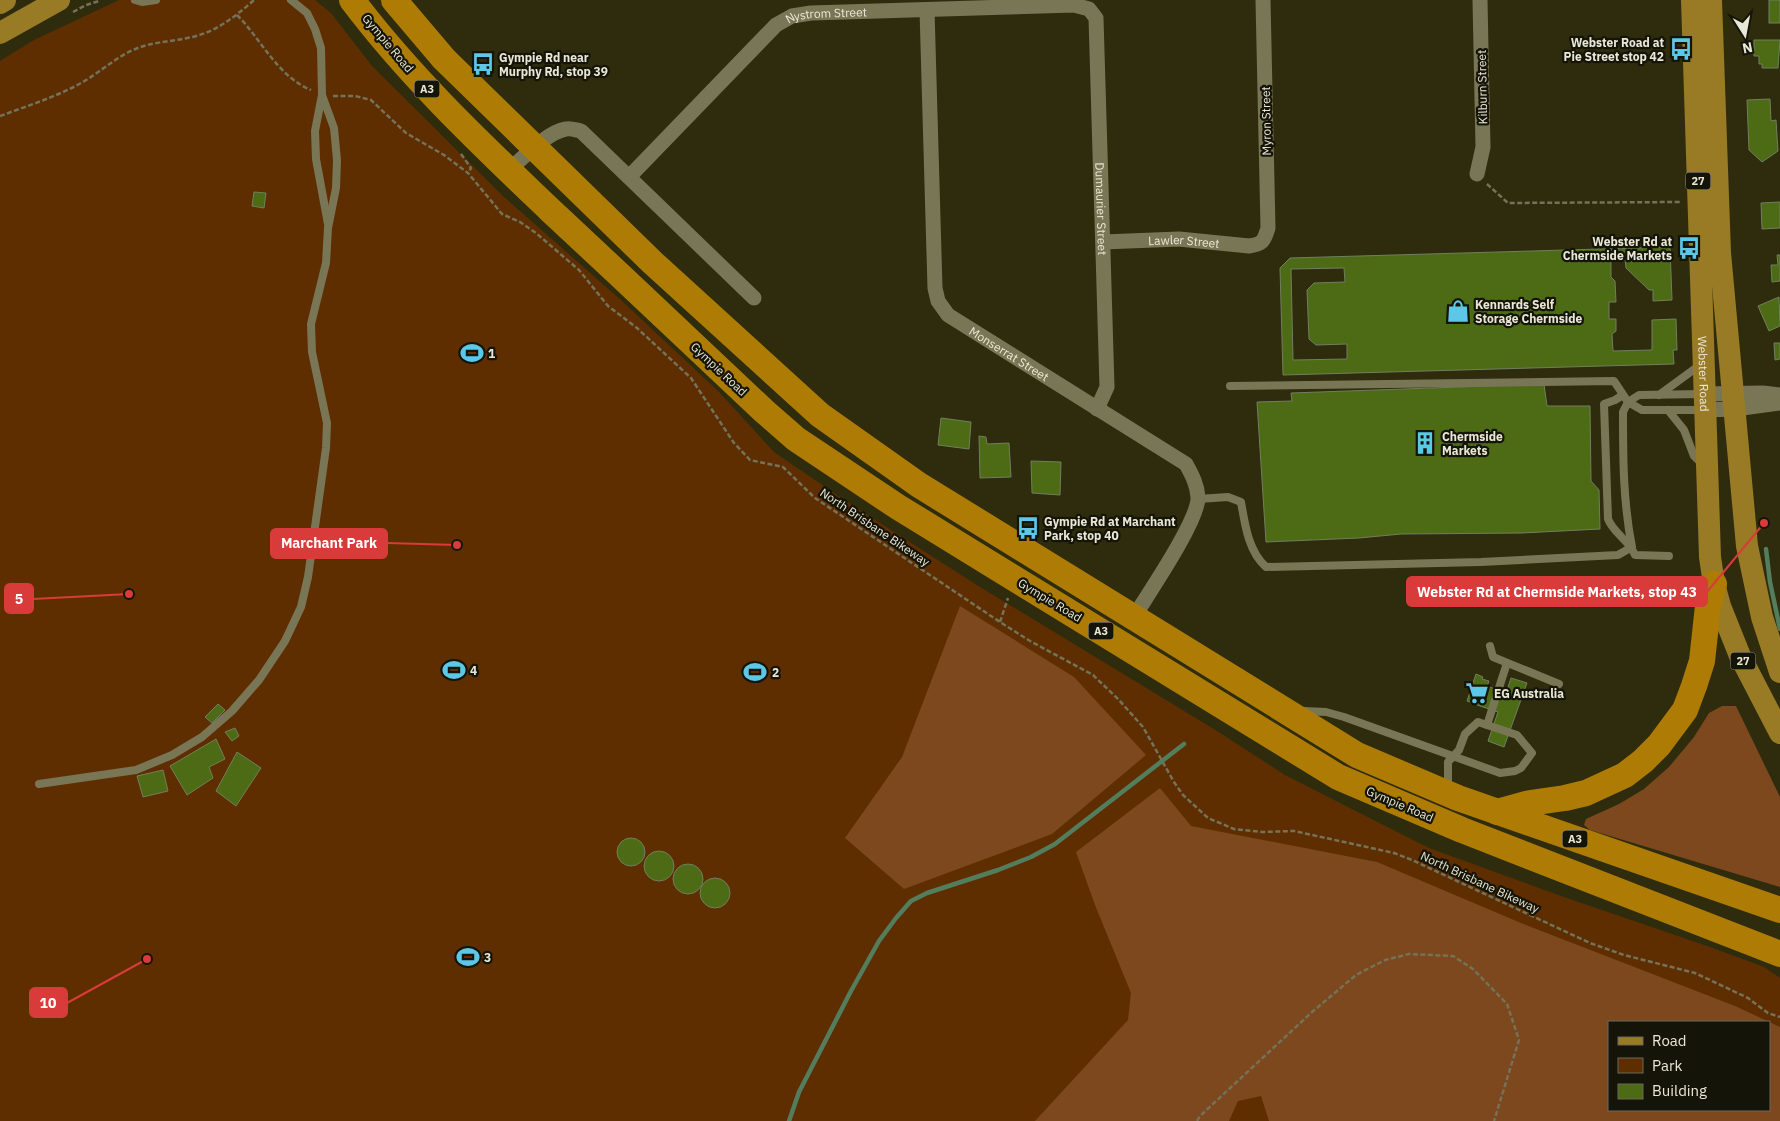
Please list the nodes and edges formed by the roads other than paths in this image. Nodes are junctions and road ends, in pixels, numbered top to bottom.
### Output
1 (5, 0) edge
2 (59, 0) edge
3 (135, 0) edge
4 (156, 0) edge
5 (291, 0) edge
6 (352, 0) edge
7 (394, 0) edge
8 (1263, 0) edge
9 (1480, 0) edge
10 (1692, 0) edge
11 (1711, 0) edge
12 (0, 3) edge
13 (1036, 3) edge
14 (1090, 9) joint
15 (927, 10) junction
16 (0, 33) edge
17 (322, 95) junction
18 (535, 147) junction
19 (509, 170) junction
20 (1477, 174) road end
21 (629, 177) junction
22 (328, 228) junction
23 (1264, 240) joint
24 (1103, 242) junction
25 (754, 298) dead end
26 (1703, 362) junction
27 (1230, 386) dead end
28 (1659, 395) junction
29 (1780, 395) edge
30 (1626, 398) junction
31 (1734, 401) junction
32 (1704, 402) junction
33 (1780, 403) edge
34 (1097, 409) junction
35 (1668, 410) junction
36 (1706, 468) junction
37 (1198, 499) junction
38 (1632, 547) junction
39 (1669, 556) dead end
40 (1714, 584) junction
41 (1134, 617) junction
42 (1490, 646) dead end
43 (1507, 663) junction
44 (1780, 672) edge
45 (1559, 684) dead end
46 (1278, 706) junction
47 (1487, 725) junction
48 (1780, 733) edge
49 (1454, 756) junction
50 (39, 784) dead end
51 (1444, 792) junction
52 (1497, 812) junction
53 (1780, 910) edge
54 (1780, 954) edge

1 - 12 main road
2 - 16 main road
3 - 4 lane
5 - 17 lane
6 - 19 highway, Gympie Road / A3
7 - 18 highway, A3
8 - 23 street, Myron Street
9 - 20 street, Kilburn Street
10 - 26 main road, Webster Road / 27
11 - 31 main road, 27
13 - 14 street, Nystrom Street
13 - 15 street, Nystrom Street
14 - 24 street, Dumaurier Street
15 - 21 street, Nystrom Street
15 - 34 street, Monserrat Street
17 - 22 lane
17 - 22 lane
18 - 19 street
18 - 21 street
18 - 41 highway, A3
19 - 54 highway, Gympie Road / A3
21 - 25 street
22 - 50 lane
23 - 24 street, Lawler Street
24 - 34 street, Dumaurier Street
26 - 28 lane
26 - 32 main road, Webster Road / 27
27 - 30 lane
28 - 30 lane
28 - 32 lane
29 - 31 street
30 - 35 lane
30 - 38 lane
30 - 38 lane
31 - 32 street
31 - 33 street
31 - 44 main road, 27
32 - 35 lane
32 - 36 main road, Webster Road / 27
34 - 37 street, Monserrat Street
35 - 36 lane
36 - 40 main road, Webster Road / 27
37 - 38 lane
37 - 41 street
38 - 39 lane
40 - 48 main road, Webster Road / 27
40 - 52 highway
41 - 46 highway, A3
42 - 43 lane
43 - 45 lane
43 - 47 lane
46 - 49 lane
46 - 51 highway, A3
47 - 49 lane
47 - 49 lane
49 - 51 lane
51 - 52 highway, A3
52 - 53 highway, A3

